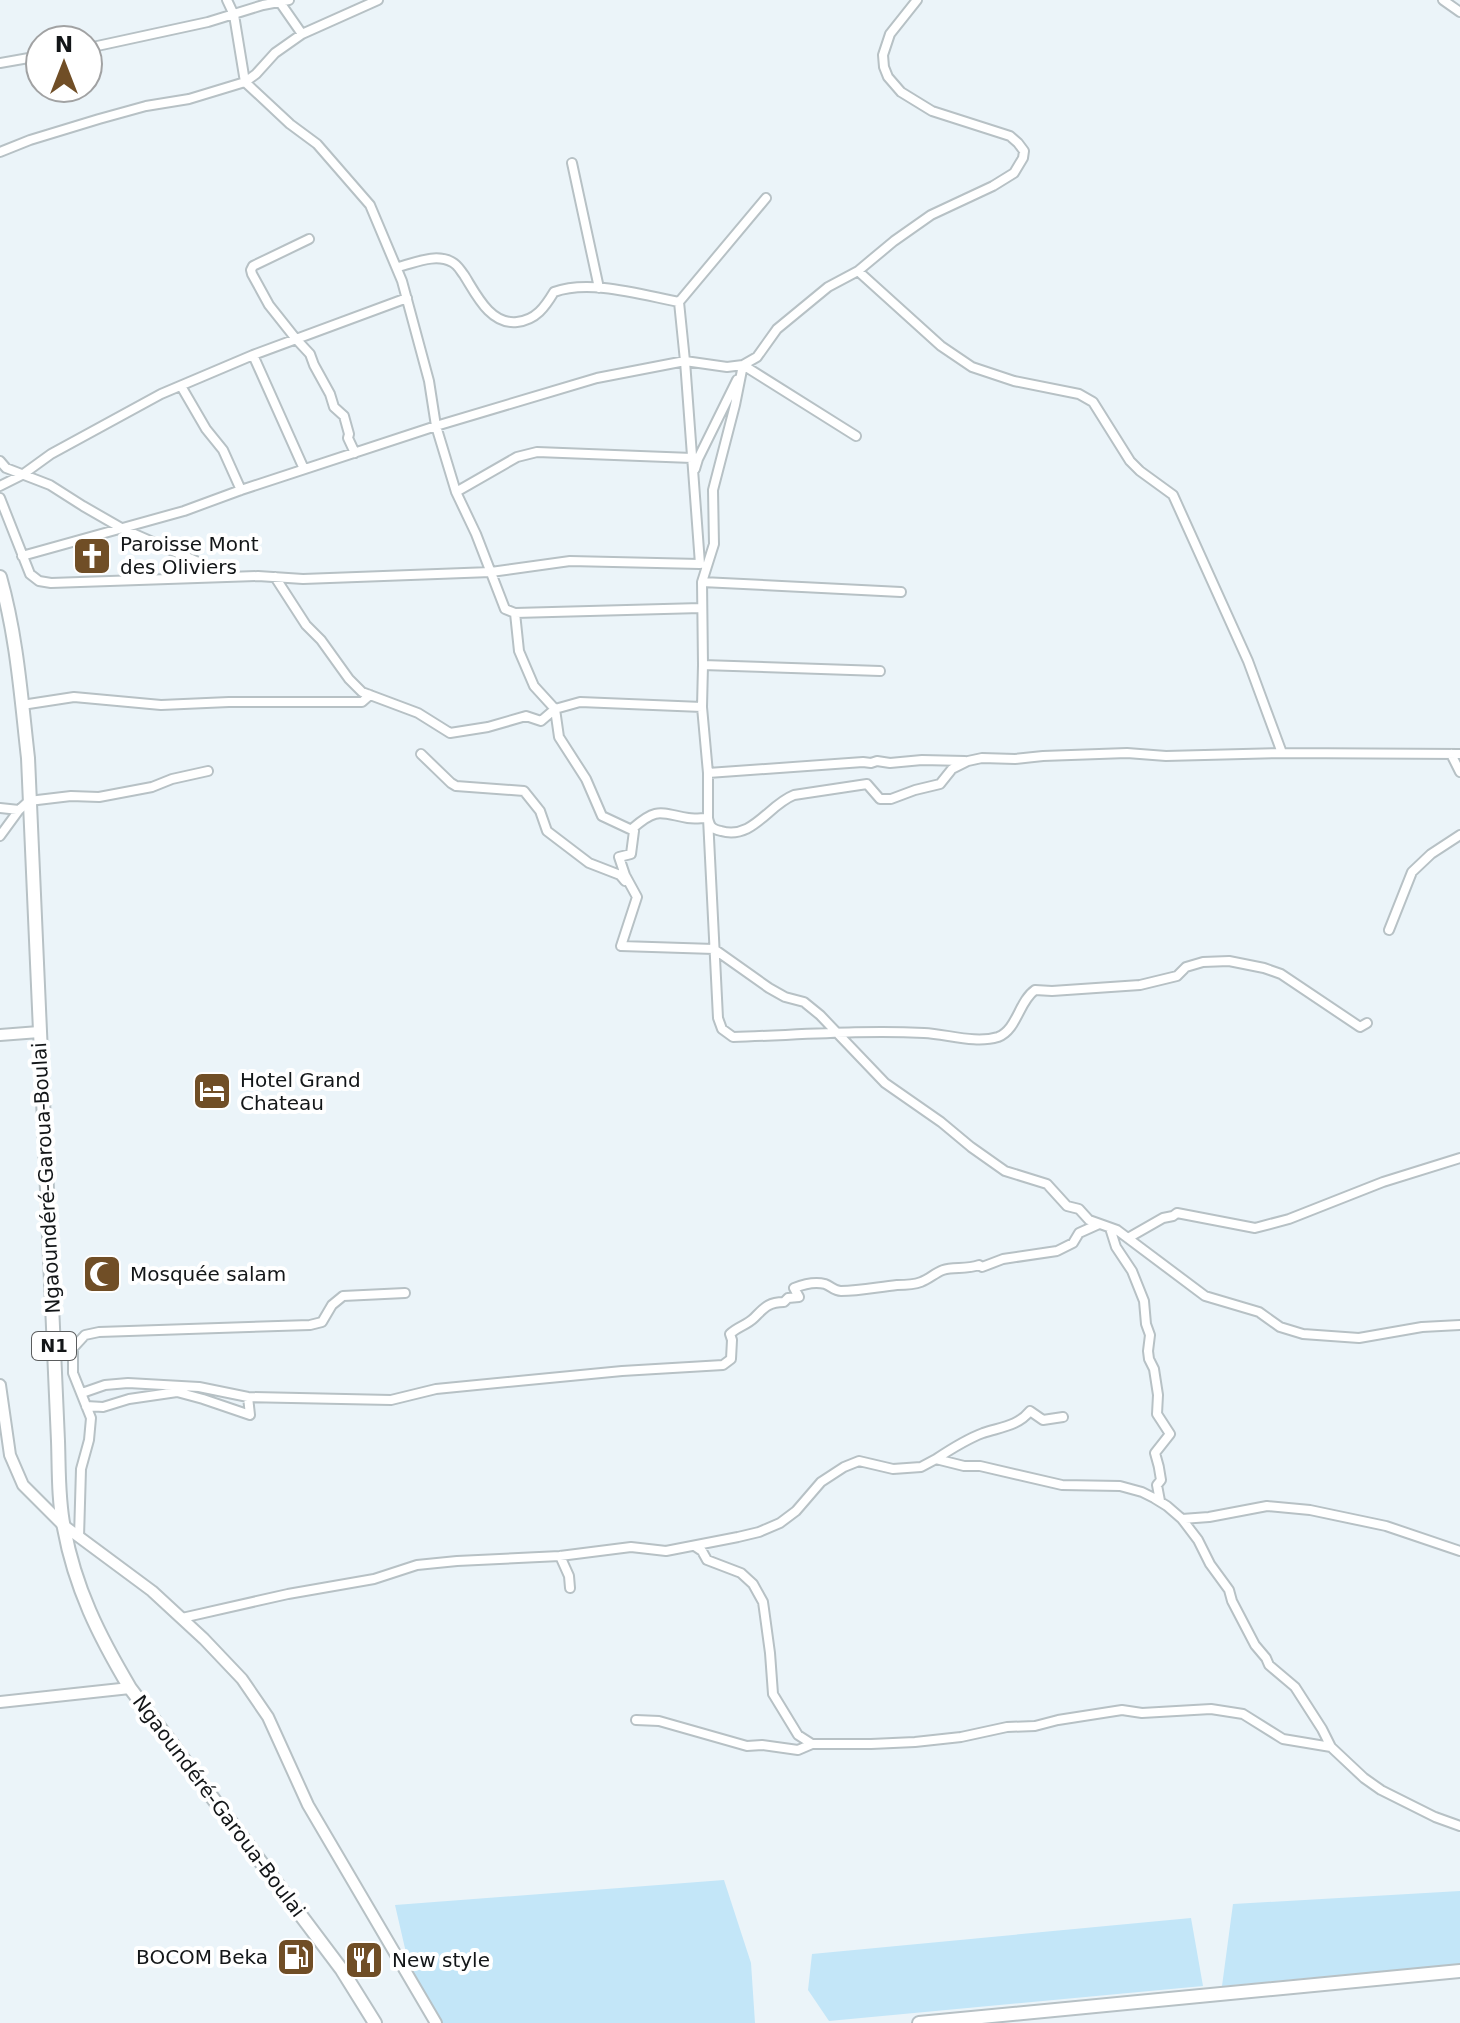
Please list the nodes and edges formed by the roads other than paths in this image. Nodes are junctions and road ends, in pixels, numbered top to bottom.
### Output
1 (227, 0) edge
2 (289, 0) edge
3 (378, 0) edge
4 (917, 0) edge
5 (1443, 0) edge
6 (279, 1) edge
7 (1460, 12) edge
8 (234, 15) junction
9 (302, 34) junction
10 (104, 45) edge
11 (24, 59) edge
12 (0, 63) edge
13 (245, 82) junction
14 (0, 152) edge
15 (572, 163) dead end
16 (766, 198) dead end
17 (309, 239) dead end
18 (398, 267) junction
19 (858, 271) junction
20 (599, 288) junction
21 (407, 298) junction
22 (679, 302) junction
23 (296, 339) junction
24 (253, 355) junction
25 (685, 361) junction
26 (743, 365) junction
27 (181, 386) junction
28 (436, 426) junction
29 (856, 436) dead end
30 (355, 453) junction
31 (692, 458) junction
32 (0, 461) edge
33 (304, 469) junction
34 (22, 475) junction
35 (694, 476) junction
36 (0, 486) edge
37 (241, 490) junction
38 (456, 492) junction
39 (0, 498) edge
40 (123, 529) junction
41 (22, 556) junction
42 (491, 572) junction
43 (0, 577) edge
44 (231, 577) junction
45 (275, 577) junction
46 (702, 582) junction
47 (901, 592) dead end
48 (701, 608) junction
49 (515, 613) junction
50 (703, 665) junction
51 (880, 671) dead end
52 (370, 695) junction
53 (22, 705) junction
54 (702, 707) junction
55 (555, 709) junction
56 (1282, 753) junction
57 (421, 754) dead end
58 (1455, 754) edge
59 (968, 761) junction
60 (208, 771) dead end
61 (1460, 772) edge
62 (708, 773) junction
63 (24, 806) junction
64 (0, 808) edge
65 (708, 818) junction
66 (634, 831) junction
67 (1460, 835) edge
68 (0, 836) edge
69 (634, 891) junction
70 (1389, 930) dead end
71 (714, 949) junction
72 (1367, 1023) dead end
73 (39, 1032) junction
74 (837, 1033) junction
75 (0, 1035) edge
76 (1460, 1158) edge
77 (1099, 1224) junction
78 (1110, 1228) junction
79 (1128, 1238) junction
80 (405, 1293) dead end
81 (1460, 1325) edge
82 (0, 1385) edge
83 (82, 1393) junction
84 (1, 1397) edge
85 (248, 1397) junction
86 (86, 1406) junction
87 (1063, 1417) dead end
88 (936, 1459) junction
89 (1161, 1502) junction
90 (1182, 1519) junction
91 (63, 1525) junction
92 (79, 1537) junction
93 (695, 1547) junction
94 (1460, 1551) edge
95 (560, 1556) junction
96 (570, 1588) dead end
97 (182, 1618) junction
98 (130, 1688) junction
99 (4, 1702) edge
100 (636, 1720) dead end
101 (812, 1744) junction
102 (1331, 1747) junction
103 (1460, 1826) edge
104 (1460, 1971) edge
105 (375, 2023) edge
106 (436, 2023) edge
107 (919, 2023) edge

1 - 8 street
2 - 6 street
3 - 9 street
4 - 19 street
5 - 7 street
6 - 8 street
6 - 9 street
8 - 10 street
8 - 13 street
9 - 13 street
11 - 12 street
13 - 14 street
13 - 18 street
15 - 20 street
16 - 22 street
17 - 23 street
18 - 20 street
18 - 21 street
19 - 26 street
19 - 56 street
20 - 22 street
21 - 23 street
21 - 28 street
22 - 25 street
23 - 24 street
23 - 30 street
24 - 27 street
24 - 33 street
25 - 26 street
25 - 28 street
25 - 31 street
26 - 29 street
26 - 35 street
26 - 46 street
27 - 34 street
27 - 37 street
28 - 30 street
28 - 38 street
30 - 33 street
31 - 35 street
31 - 38 street
32 - 34 street
33 - 37 street
34 - 36 street
34 - 40 street
35 - 42 street
37 - 40 street
38 - 42 street
39 - 41 street
40 - 41 street
40 - 44 street
41 - 44 street
42 - 45 street
42 - 49 street
43 - 53 main road, Ngaoundéré-Garoua-Boulai / N1
44 - 45 street
45 - 52 street
46 - 47 street
46 - 48 street
48 - 49 street
48 - 50 street
49 - 55 street
50 - 51 street
50 - 54 street
52 - 53 street
52 - 55 street
53 - 63 main road, Ngaoundéré-Garoua-Boulai / N1
54 - 55 street
54 - 62 street
55 - 66 street
56 - 58 street
56 - 59 street
57 - 69 street
58 - 61 street
59 - 62 street
59 - 65 street
60 - 63 street
62 - 65 street
63 - 64 street
63 - 68 street
63 - 73 main road, Ngaoundéré-Garoua-Boulai / N1
65 - 66 street
65 - 71 street
66 - 69 street
67 - 70 street
69 - 71 street
71 - 74 street
71 - 74 street
72 - 74 street
73 - 75 street
73 - 91 main road, Ngaoundéré-Garoua-Boulai / N1
74 - 77 street
76 - 79 street
77 - 78 street
77 - 85 street
78 - 79 street
78 - 89 street
79 - 81 street
80 - 83 street
82 - 84 street
83 - 85 street
83 - 86 street
84 - 91 street
85 - 86 street
86 - 92 street
87 - 88 street
88 - 89 street
88 - 93 street
89 - 90 street
90 - 94 street
90 - 102 street
91 - 92 street
91 - 98 main road, Ngaoundéré-Garoua-Boulai / N1
92 - 97 street
93 - 95 street
93 - 101 street
95 - 96 street
95 - 97 street
97 - 106 street
98 - 99 street
98 - 105 main road, Ngaoundéré-Garoua-Boulai / N1
100 - 101 street
101 - 102 street
102 - 103 street
104 - 107 main road

